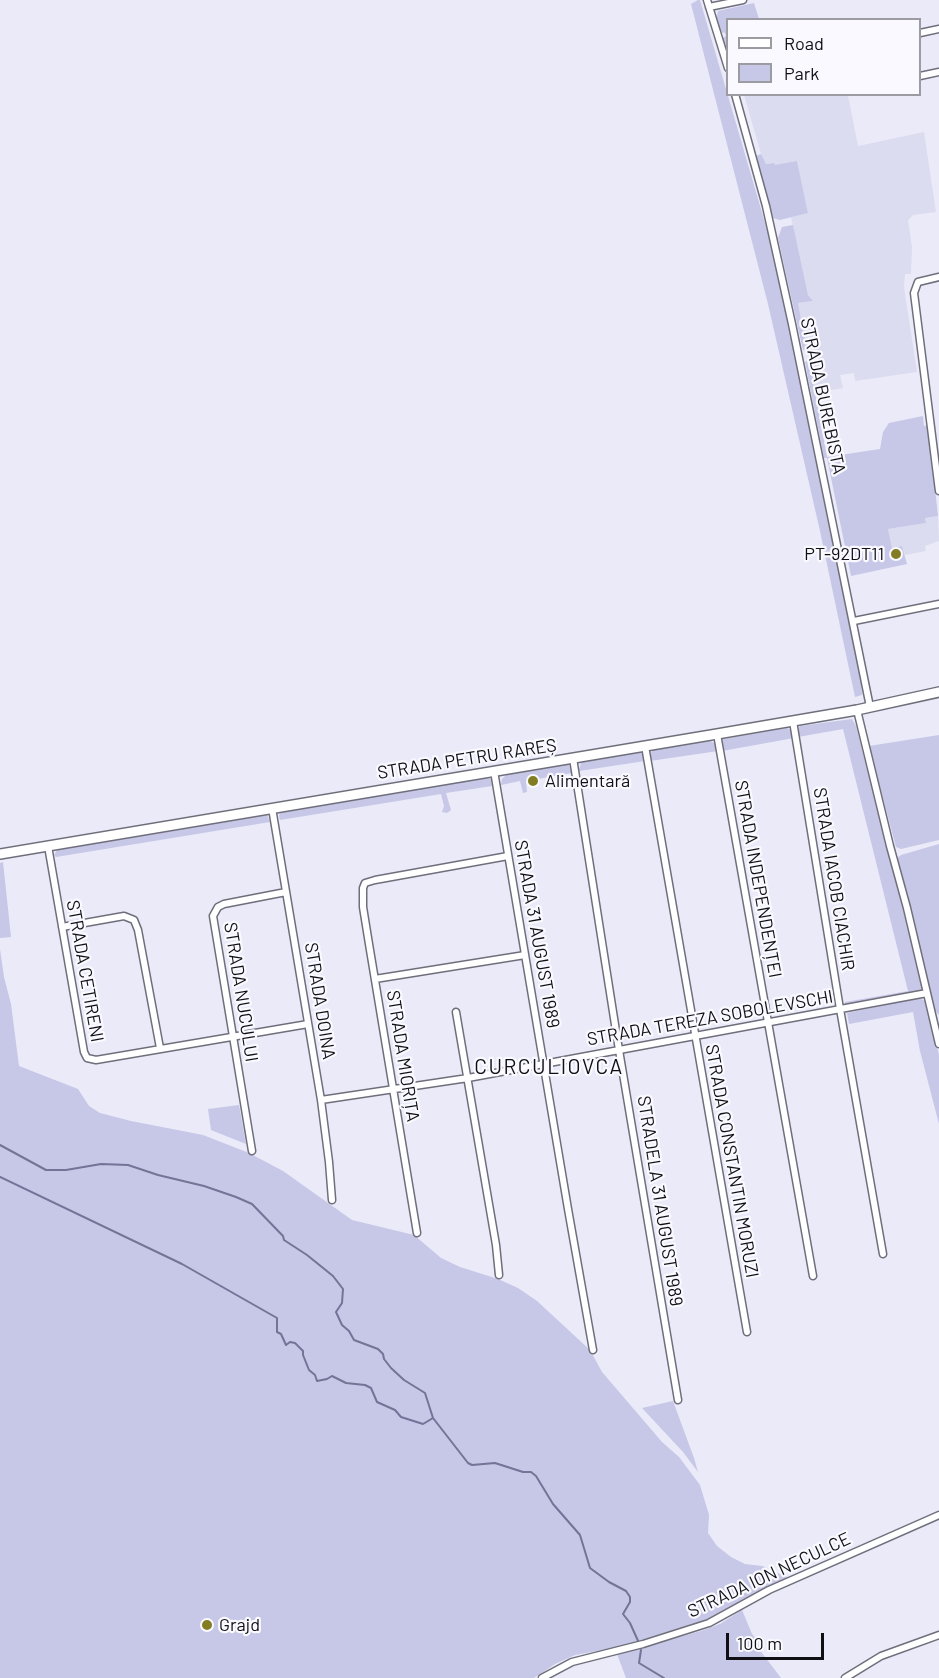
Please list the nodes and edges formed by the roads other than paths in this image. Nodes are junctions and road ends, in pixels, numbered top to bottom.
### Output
1 (743, 0) edge
2 (708, 4) edge
3 (939, 29) edge
4 (921, 33) edge
5 (726, 62) edge
6 (939, 72) edge
7 (921, 76) edge
8 (736, 96) edge
9 (939, 276) edge
10 (939, 491) edge
11 (939, 604) edge
12 (854, 621) junction
13 (939, 692) edge
14 (870, 707) junction
15 (856, 710) junction
16 (793, 721) junction
17 (717, 735) junction
18 (645, 746) junction
19 (573, 758) junction
20 (494, 771) junction
21 (272, 808) junction
22 (48, 846) junction
23 (0, 854) edge
24 (508, 856) junction
25 (286, 892) junction
26 (62, 927) junction
27 (525, 955) junction
28 (375, 979) junction
29 (927, 993) junction
30 (840, 1009) junction
31 (456, 1012) dead end
32 (936, 1021) edge
33 (767, 1022) junction
34 (308, 1024) junction
35 (232, 1036) junction
36 (695, 1036) junction
37 (939, 1044) edge
38 (160, 1048) junction
39 (619, 1050) junction
40 (544, 1064) junction
41 (468, 1078) junction
42 (393, 1089) junction
43 (321, 1100) junction
44 (252, 1151) dead end
45 (332, 1200) dead end
46 (417, 1233) dead end
47 (883, 1254) dead end
48 (499, 1275) dead end
49 (813, 1276) dead end
50 (747, 1332) dead end
51 (593, 1350) dead end
52 (678, 1400) dead end
53 (939, 1515) edge
54 (939, 1635) edge
55 (542, 1678) edge
56 (845, 1678) edge

1 - 2 street
2 - 5 street
3 - 4 street
6 - 7 street
8 - 12 street, STRADA BUREBISTA
9 - 10 street
11 - 12 street
12 - 14 street, STRADA BUREBISTA
13 - 14 main road, STRADA PETRU RAREȘ
14 - 15 main road, STRADA PETRU RAREȘ
15 - 16 main road, STRADA PETRU RAREȘ
15 - 29 street
16 - 17 main road, STRADA PETRU RAREȘ
16 - 30 street, STRADA IACOB CIACHIR
17 - 18 main road, STRADA PETRU RAREȘ
17 - 33 street, STRADA INDEPENDENȚEI
18 - 19 main road, STRADA PETRU RAREȘ
18 - 36 street, STRADA CONSTANTIN MORUZI
19 - 20 main road, STRADA PETRU RAREȘ
19 - 39 street, STRADELA 31 AUGUST 1989
20 - 21 main road, STRADA PETRU RAREȘ
20 - 24 street, STRADA 31 AUGUST 1989
21 - 22 main road, STRADA PETRU RAREȘ
21 - 25 street, STRADA DOINA
22 - 23 main road, STRADA PETRU RAREȘ
22 - 26 street, STRADA CETIRENI
24 - 27 street, STRADA 31 AUGUST 1989
24 - 28 street, STRADA MIORIȚA
25 - 34 street, STRADA DOINA
25 - 35 street, STRADA NUCULUI
26 - 38 street
26 - 38 street, STRADA CETIRENI
27 - 28 street
27 - 40 street, STRADA 31 AUGUST 1989
28 - 42 street, STRADA MIORIȚA
29 - 30 street, STRADA TEREZA SOBOLEVSCHI
29 - 32 street
30 - 33 street, STRADA TEREZA SOBOLEVSCHI
30 - 47 street, STRADA IACOB CIACHIR
31 - 41 street
32 - 37 street
33 - 36 street, STRADA TEREZA SOBOLEVSCHI
33 - 49 street, STRADA INDEPENDENȚEI
34 - 35 street, STRADA CETIRENI
34 - 43 street, STRADA DOINA
35 - 38 street, STRADA CETIRENI
35 - 44 street, STRADA NUCULUI
36 - 39 street, STRADA TEREZA SOBOLEVSCHI
36 - 50 street, STRADA CONSTANTIN MORUZI
39 - 40 street, STRADA TEREZA SOBOLEVSCHI
39 - 52 street, STRADELA 31 AUGUST 1989
40 - 41 street, STRADA TEREZA SOBOLEVSCHI
40 - 51 street, STRADA 31 AUGUST 1989
41 - 42 street, STRADA TEREZA SOBOLEVSCHI
41 - 48 street
42 - 43 street, STRADA TEREZA SOBOLEVSCHI
42 - 46 street, STRADA MIORIȚA
43 - 45 street, STRADA DOINA
53 - 55 street, STRADA ION NECULCE
54 - 56 street

